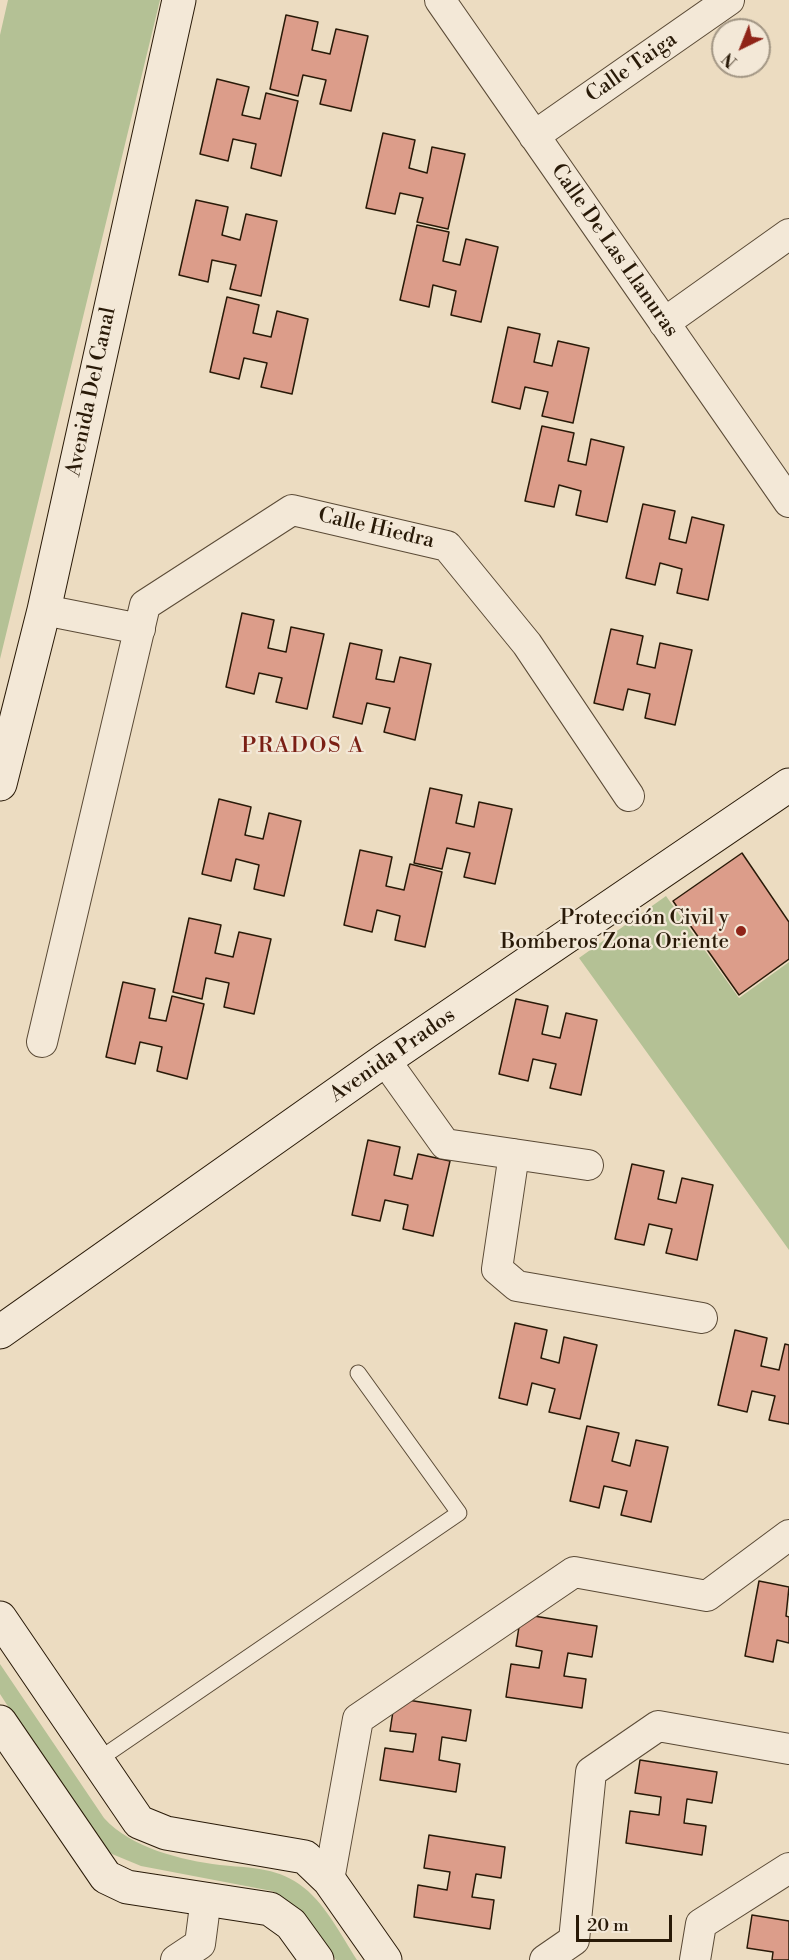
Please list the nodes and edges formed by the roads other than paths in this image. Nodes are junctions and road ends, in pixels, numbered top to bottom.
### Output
1 (179, 0) edge
2 (440, 0) edge
3 (729, 0) edge
4 (534, 135) junction
5 (789, 234) edge
6 (664, 323) junction
7 (788, 496) edge
8 (44, 610) junction
9 (140, 629) junction
10 (0, 784) edge
11 (789, 785) edge
12 (629, 796) dead end
13 (42, 1042) dead end
14 (385, 1060) junction
15 (514, 1154) junction
16 (588, 1165) dead end
17 (702, 1318) dead end
18 (0, 1332) edge
19 (358, 1373) dead end
20 (789, 1535) edge
21 (1, 1621) edge
22 (0, 1722) edge
23 (789, 1749) edge
24 (98, 1760) junction
25 (789, 1868) edge
26 (329, 1880) junction
27 (206, 1898) junction
28 (176, 1960) edge
29 (317, 1960) edge
30 (385, 1960) edge
31 (545, 1960) edge
32 (695, 1960) edge

1 - 8 main road, Avenida Del Canal
2 - 4 street, Calle De Las Llanuras
3 - 4 street, Calle Taiga
4 - 6 street, Calle De Las Llanuras
5 - 6 street
6 - 7 street, Calle De Las Llanuras
8 - 9 street
8 - 10 main road, Avenida Del Canal
9 - 12 street, Calle Hiedra
9 - 13 street, Calle Hiedra
11 - 14 main road, Avenida Prados
14 - 15 street
14 - 18 main road, Avenida Prados
15 - 16 street
15 - 17 street
19 - 24 lane
20 - 26 street
21 - 24 main road
22 - 27 main road
23 - 31 street
24 - 26 main road
25 - 32 street
26 - 30 main road
27 - 28 street
27 - 29 main road

